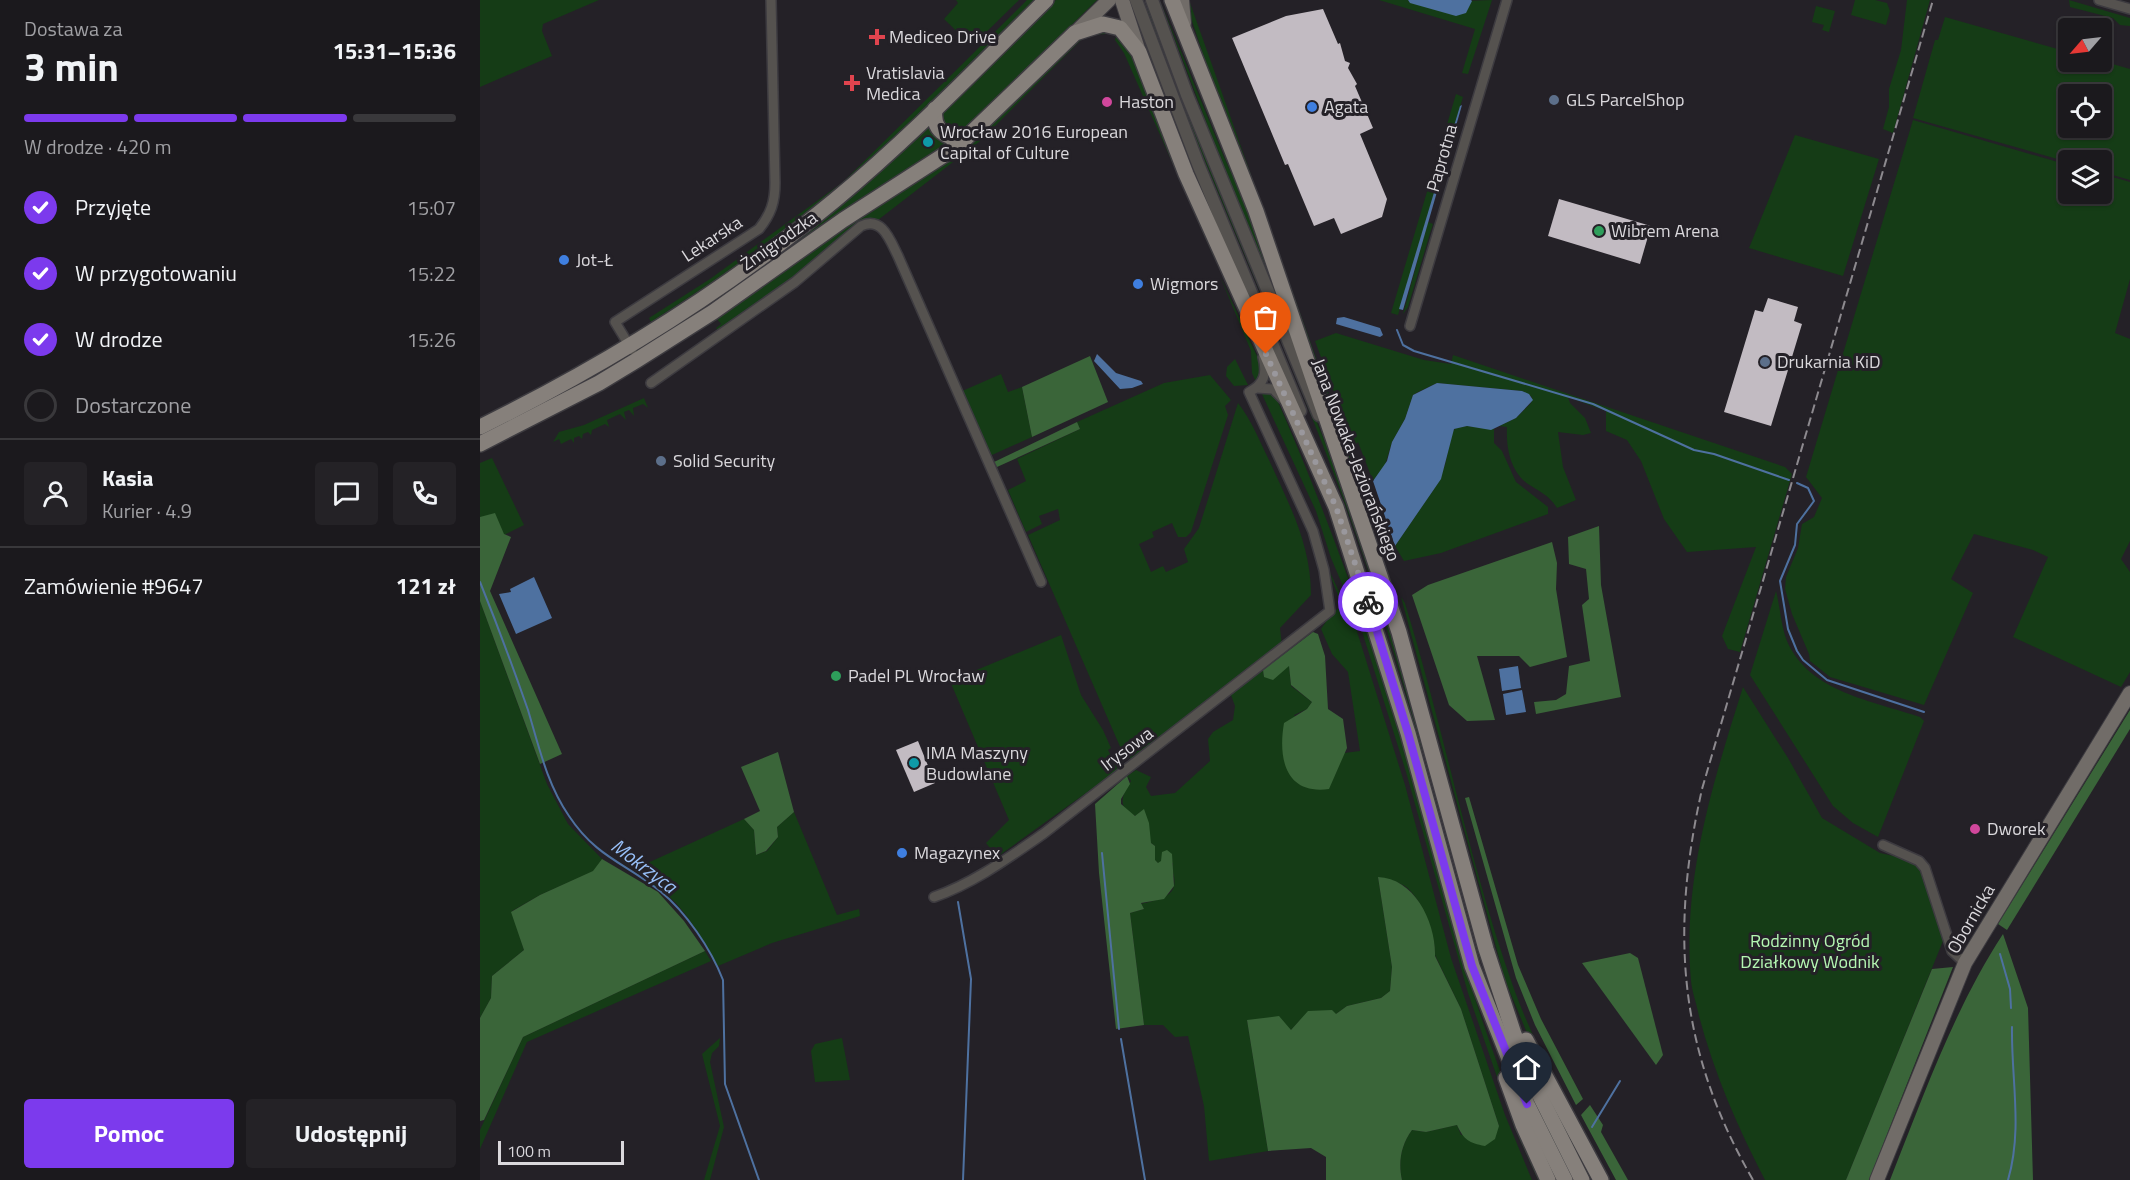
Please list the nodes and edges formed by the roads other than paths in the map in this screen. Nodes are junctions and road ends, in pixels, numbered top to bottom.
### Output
1 (771, 0) edge
2 (1046, 0) edge
3 (1109, 0) edge
4 (1122, 0) edge
5 (1172, 0) edge
6 (1182, 0) edge
7 (1507, 0) edge
8 (2099, 0) edge
9 (1153, 1) edge
10 (1138, 6) edge
11 (2130, 9) edge
12 (1075, 33) junction
13 (1185, 37) junction
14 (1139, 52) junction
15 (935, 109) junction
16 (965, 139) junction
17 (1410, 326) dead end
18 (1261, 343) junction
19 (629, 346) junction
20 (637, 360) junction
21 (651, 384) dead end
22 (1257, 388) junction
23 (1290, 406) junction
24 (480, 427) edge
25 (1306, 439) junction
26 (480, 444) edge
27 (1334, 446) junction
28 (1041, 582) dead end
29 (2130, 693) edge
30 (1883, 845) dead end
31 (934, 897) dead end
32 (1965, 963) junction
33 (1473, 969) junction
34 (1493, 974) junction
35 (1548, 1180) edge
36 (1565, 1180) edge
37 (1582, 1180) edge
38 (1601, 1180) edge
39 (1877, 1180) edge

1 - 19 street, Lekarska
2 - 15 main road, Żmigrodzka
3 - 12 main road, Żmigrodzka
4 - 14 main road
5 - 13 main road
6 - 13 main road
7 - 17 street, Paprotna
8 - 11 street
9 - 27 street, Jana Nowaka-Jeziorańskiego
10 - 25 street, Jana Nowaka-Jeziorańskiego
12 - 14 main road, Żmigrodzka
12 - 16 main road, Żmigrodzka
13 - 27 main road
14 - 18 main road
15 - 16 main road
15 - 19 main road, Żmigrodzka
16 - 20 main road, Żmigrodzka
18 - 22 street
18 - 23 main road
19 - 20 street, Lekarska
19 - 24 main road, Żmigrodzka
20 - 26 main road, Żmigrodzka
21 - 28 street
22 - 23 street
22 - 31 street, Irysowa
23 - 25 main road
25 - 33 main road, Jana Nowaka-Jeziorańskiego
27 - 34 main road, Jana Nowaka-Jeziorańskiego
29 - 32 main road, Obornicka
30 - 32 street
32 - 39 main road, Obornicka
33 - 35 main road
33 - 36 main road, Jana Nowaka-Jeziorańskiego
34 - 37 main road, Jana Nowaka-Jeziorańskiego
34 - 38 main road

